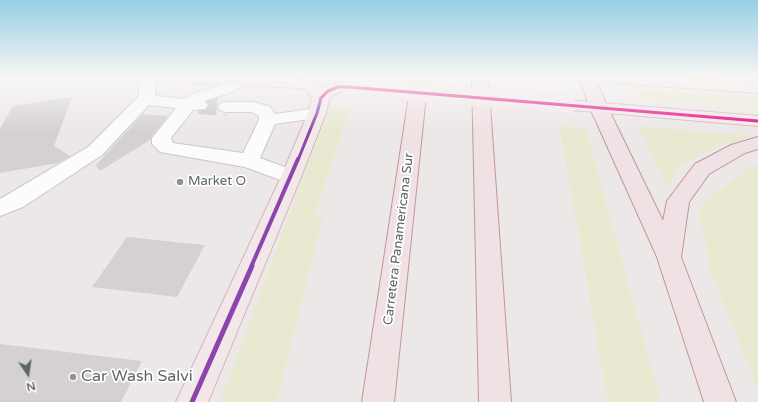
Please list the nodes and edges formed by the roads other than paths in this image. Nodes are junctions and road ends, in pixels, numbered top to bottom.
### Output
1 (208, 95) tunnel mouth
2 (315, 95) edge
3 (326, 95) edge
4 (418, 95) edge
5 (450, 95) edge
6 (481, 95) edge
7 (594, 95) edge
8 (148, 97) joint
9 (194, 104) junction
10 (319, 105) junction
11 (227, 107) tunnel mouth
12 (599, 108) junction
13 (268, 120) junction
14 (758, 121) edge
15 (758, 143) edge
16 (249, 161) junction
17 (290, 177) junction
18 (0, 208) edge
19 (669, 257) junction
20 (192, 402) edge
21 (378, 402) edge
22 (495, 402) edge
23 (720, 402) edge

1 - 9 lane
2 - 10 main road
3 - 10 main road, bridge
4 - 21 highway, Carretera Panamericana Sur
5 - 12 main road, bridge
6 - 22 highway
7 - 12 highway
8 - 9 lane
8 - 18 lane
9 - 16 lane
10 - 13 lane
10 - 17 main road
11 - 13 lane
12 - 14 main road
12 - 19 highway
13 - 16 lane
15 - 19 highway
16 - 17 lane
17 - 20 main road
19 - 23 highway

